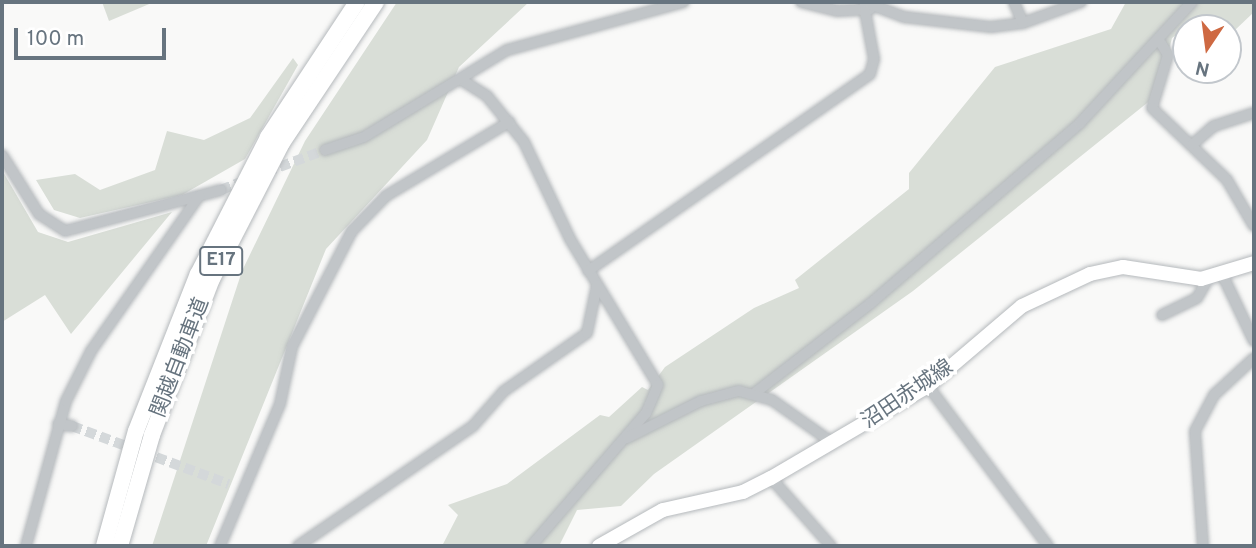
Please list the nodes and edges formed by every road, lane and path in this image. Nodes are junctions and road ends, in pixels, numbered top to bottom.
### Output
1 (357, 2) edge
2 (376, 2) edge
3 (684, 2) edge
4 (801, 2) edge
5 (1014, 2) edge
6 (1081, 2) edge
7 (1192, 2) edge
8 (867, 7) edge
9 (1023, 23) junction
10 (1159, 40) junction
11 (460, 79) junction
12 (1254, 113) edge
13 (509, 122) junction
14 (1193, 144) junction
15 (325, 150) tunnel mouth
16 (2, 155) edge
17 (221, 190) tunnel mouth
18 (199, 196) junction
19 (1254, 226) edge
20 (1254, 263) edge
21 (588, 271) junction
22 (1223, 276) junction
23 (1208, 278) junction
24 (597, 285) junction
25 (1162, 315) dead end
26 (1254, 341) edge
27 (1254, 358) edge
28 (928, 386) junction
29 (756, 392) junction
30 (58, 424) junction
31 (72, 426) tunnel mouth
32 (618, 443) junction
33 (833, 443) junction
34 (771, 478) junction
35 (229, 484) tunnel mouth
36 (242, 489) junction
37 (26, 546) edge
38 (104, 546) edge
39 (120, 546) edge
40 (220, 546) edge
41 (298, 546) edge
42 (531, 546) edge
43 (599, 546) edge
44 (831, 546) edge
45 (1048, 546) edge
46 (1203, 546) edge

1 - 38 highway, 関越自動車道 / E17
2 - 39 highway, 関越自動車道 / E17
3 - 11 street
4 - 8 street
5 - 9 street
6 - 9 street
7 - 10 street
8 - 9 street
8 - 21 street
10 - 14 street
10 - 29 street
11 - 13 street
11 - 15 street
12 - 14 street
13 - 21 street
13 - 36 street
14 - 19 street
16 - 18 street
17 - 18 street
18 - 30 street
20 - 22 main road, 沼田赤城線
21 - 24 street
22 - 23 main road, 沼田赤城線
22 - 26 street
23 - 25 street
23 - 28 main road, 沼田赤城線
24 - 32 street
24 - 41 street
27 - 46 street
28 - 33 main road, 沼田赤城線
28 - 45 street
29 - 32 street
29 - 33 street
30 - 31 street
30 - 37 street
32 - 42 street
33 - 34 main road, 沼田赤城線
34 - 43 main road, 沼田赤城線
34 - 44 street
35 - 36 street
36 - 40 street

